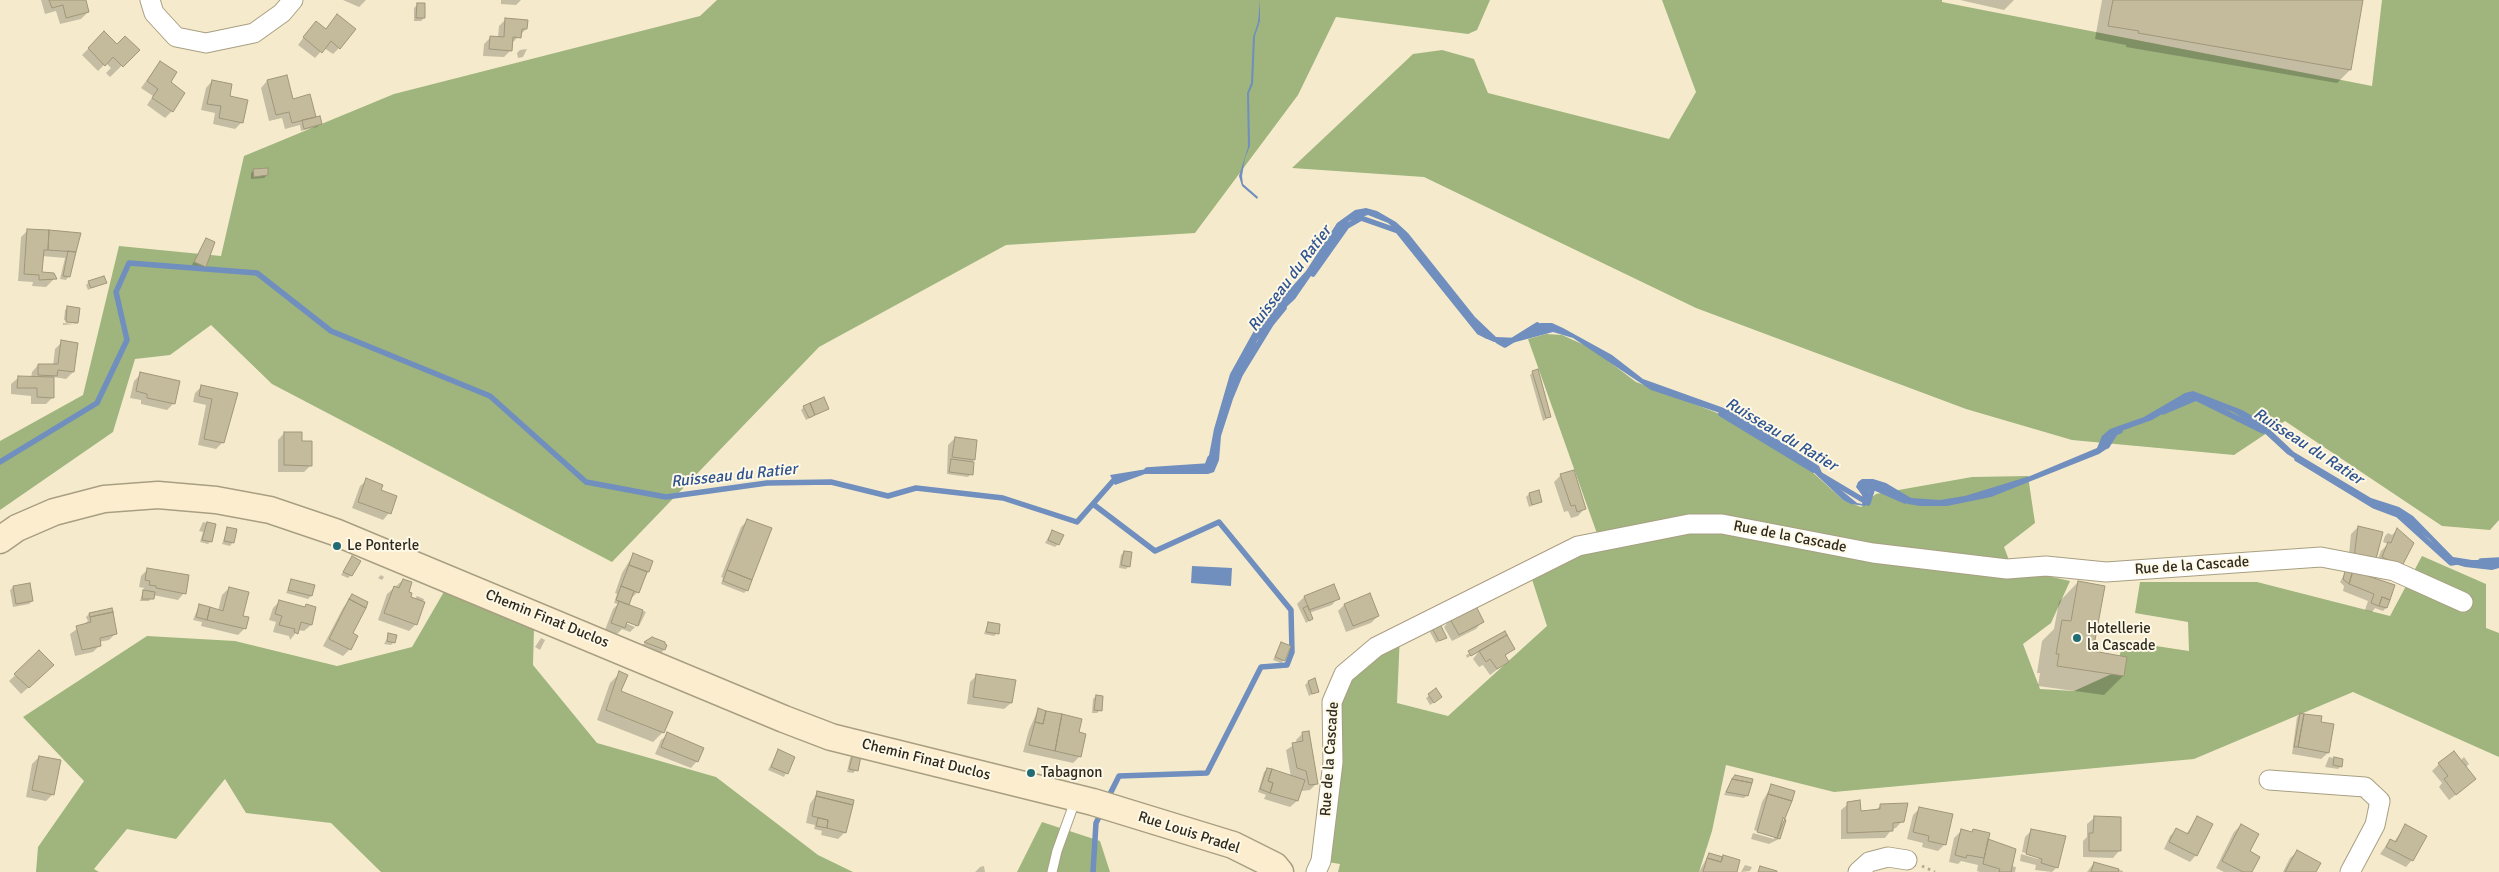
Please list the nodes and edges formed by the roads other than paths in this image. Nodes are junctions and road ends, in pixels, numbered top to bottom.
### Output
1 (150, 0) edge
2 (293, 0) edge
3 (0, 540) edge
4 (2463, 602) dead end
5 (2269, 780) dead end
6 (1085, 800) junction
7 (1908, 860) dead end
8 (1052, 872) edge
9 (1280, 872) edge
10 (1316, 872) edge
11 (1858, 872) edge
12 (2350, 872) edge

1 - 2 street
3 - 6 main road, Chemin Finat Duclos
4 - 10 street, Rue de la Cascade
5 - 12 street
6 - 8 lane
6 - 9 main road, Rue Louis Pradel
7 - 11 street

